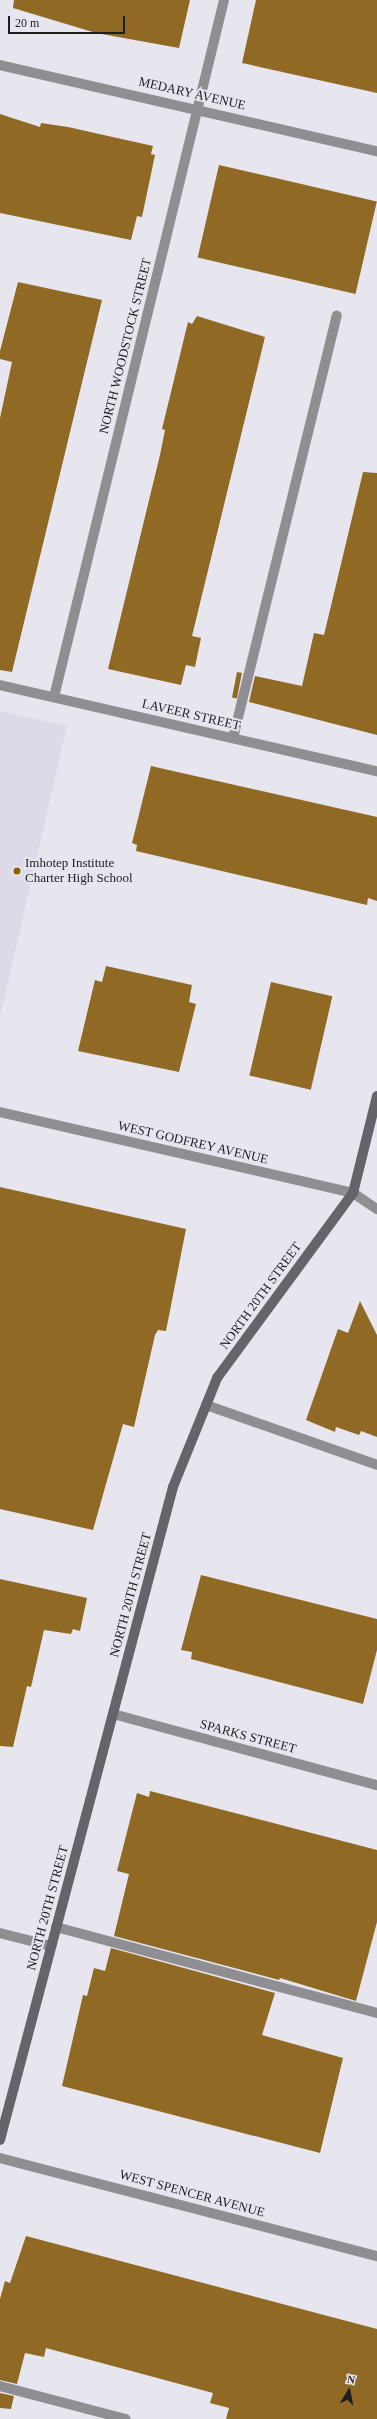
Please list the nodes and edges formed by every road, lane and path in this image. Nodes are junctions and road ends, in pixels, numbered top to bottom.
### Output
1 (224, 0) edge
2 (0, 65) edge
3 (197, 108) junction
4 (377, 152) edge
5 (337, 316) dead end
6 (0, 685) edge
7 (54, 697) junction
8 (233, 738) junction
9 (377, 771) edge
10 (377, 1096) edge
11 (0, 1112) edge
12 (353, 1193) junction
13 (377, 1209) edge
14 (206, 1405) junction
15 (377, 1465) edge
16 (113, 1714) junction
17 (377, 1785) edge
18 (56, 1927) junction
19 (0, 1933) edge
20 (51, 1946) junction
21 (377, 2013) edge
22 (0, 2140) edge
23 (0, 2158) edge
24 (377, 2256) edge
25 (0, 2386) edge
26 (126, 2419) edge

1 - 3 street, NORTH WOODSTOCK STREET
2 - 3 street, MEDARY AVENUE
3 - 4 street, MEDARY AVENUE
3 - 7 street, NORTH WOODSTOCK STREET
5 - 8 street
6 - 7 street, LAVEER STREET
7 - 8 street, LAVEER STREET
8 - 9 street, LAVEER STREET
10 - 12 street, NORTH 20TH STREET
11 - 12 street, WEST GODFREY AVENUE
12 - 13 street, WEST GODFREY AVENUE
12 - 14 street, NORTH 20TH STREET
14 - 15 street
14 - 16 street, NORTH 20TH STREET
16 - 17 street, SPARKS STREET
16 - 18 street, NORTH 20TH STREET
18 - 20 street, NORTH 20TH STREET
18 - 21 street
19 - 20 street
20 - 22 street, NORTH 20TH STREET
23 - 24 street, WEST SPENCER AVENUE
25 - 26 street

